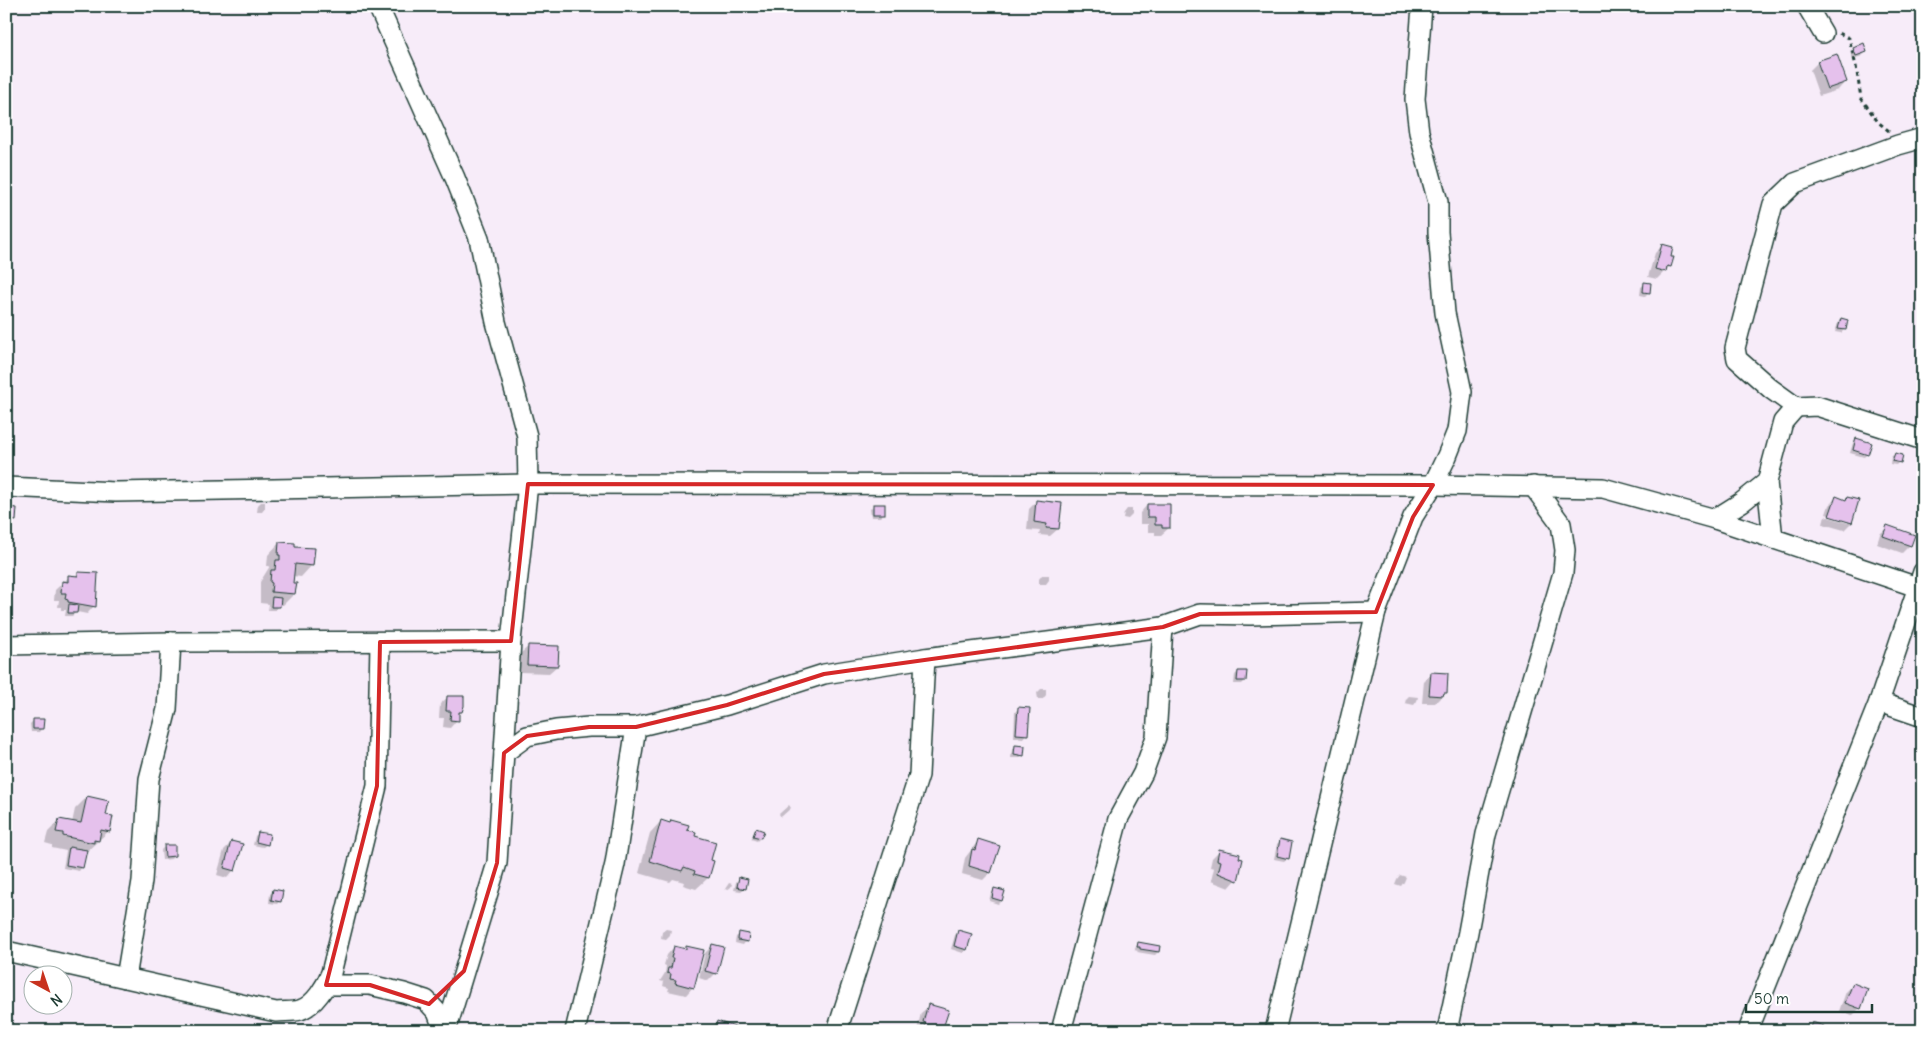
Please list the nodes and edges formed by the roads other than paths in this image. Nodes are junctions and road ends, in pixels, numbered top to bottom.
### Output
1 (378, 6) edge
2 (1422, 6) edge
3 (1807, 6) edge
4 (1823, 33) road end
5 (1923, 138) edge
6 (1796, 407) junction
7 (1923, 440) edge
8 (1767, 482) junction
9 (528, 484) junction
10 (1433, 485) junction
11 (1533, 486) junction
12 (6, 487) edge
13 (1715, 519) junction
14 (1773, 539) junction
15 (1921, 583) edge
16 (1376, 612) junction
17 (1163, 627) junction
18 (171, 642) junction
19 (380, 642) junction
20 (511, 642) junction
21 (6, 645) edge
22 (925, 658) junction
23 (1879, 702) junction
24 (1923, 717) edge
25 (636, 727) junction
26 (504, 753) junction
27 (6, 951) edge
28 (464, 971) junction
29 (126, 978) junction
30 (326, 985) junction
31 (430, 1004) junction
32 (445, 1031) edge
33 (575, 1031) edge
34 (837, 1031) edge
35 (1061, 1031) edge
36 (1275, 1031) edge
37 (1447, 1031) edge
38 (1748, 1031) edge

1 - 9 street
2 - 10 street
3 - 4 street
5 - 6 street
6 - 7 street
6 - 8 street
8 - 13 street
8 - 14 street
9 - 10 street
9 - 12 street
9 - 20 street
10 - 11 street
10 - 16 street
11 - 13 street
11 - 37 street
13 - 14 street
14 - 15 street
15 - 23 street
16 - 17 street
16 - 36 street
17 - 22 street
17 - 35 street
18 - 19 street
18 - 21 street
18 - 29 street
19 - 20 street
19 - 30 street
20 - 26 street
22 - 25 street
22 - 34 street
23 - 24 street
23 - 38 street
25 - 26 street
25 - 33 street
26 - 28 street
27 - 29 street
28 - 31 street
28 - 32 street
29 - 30 street
30 - 31 street
31 - 32 street

